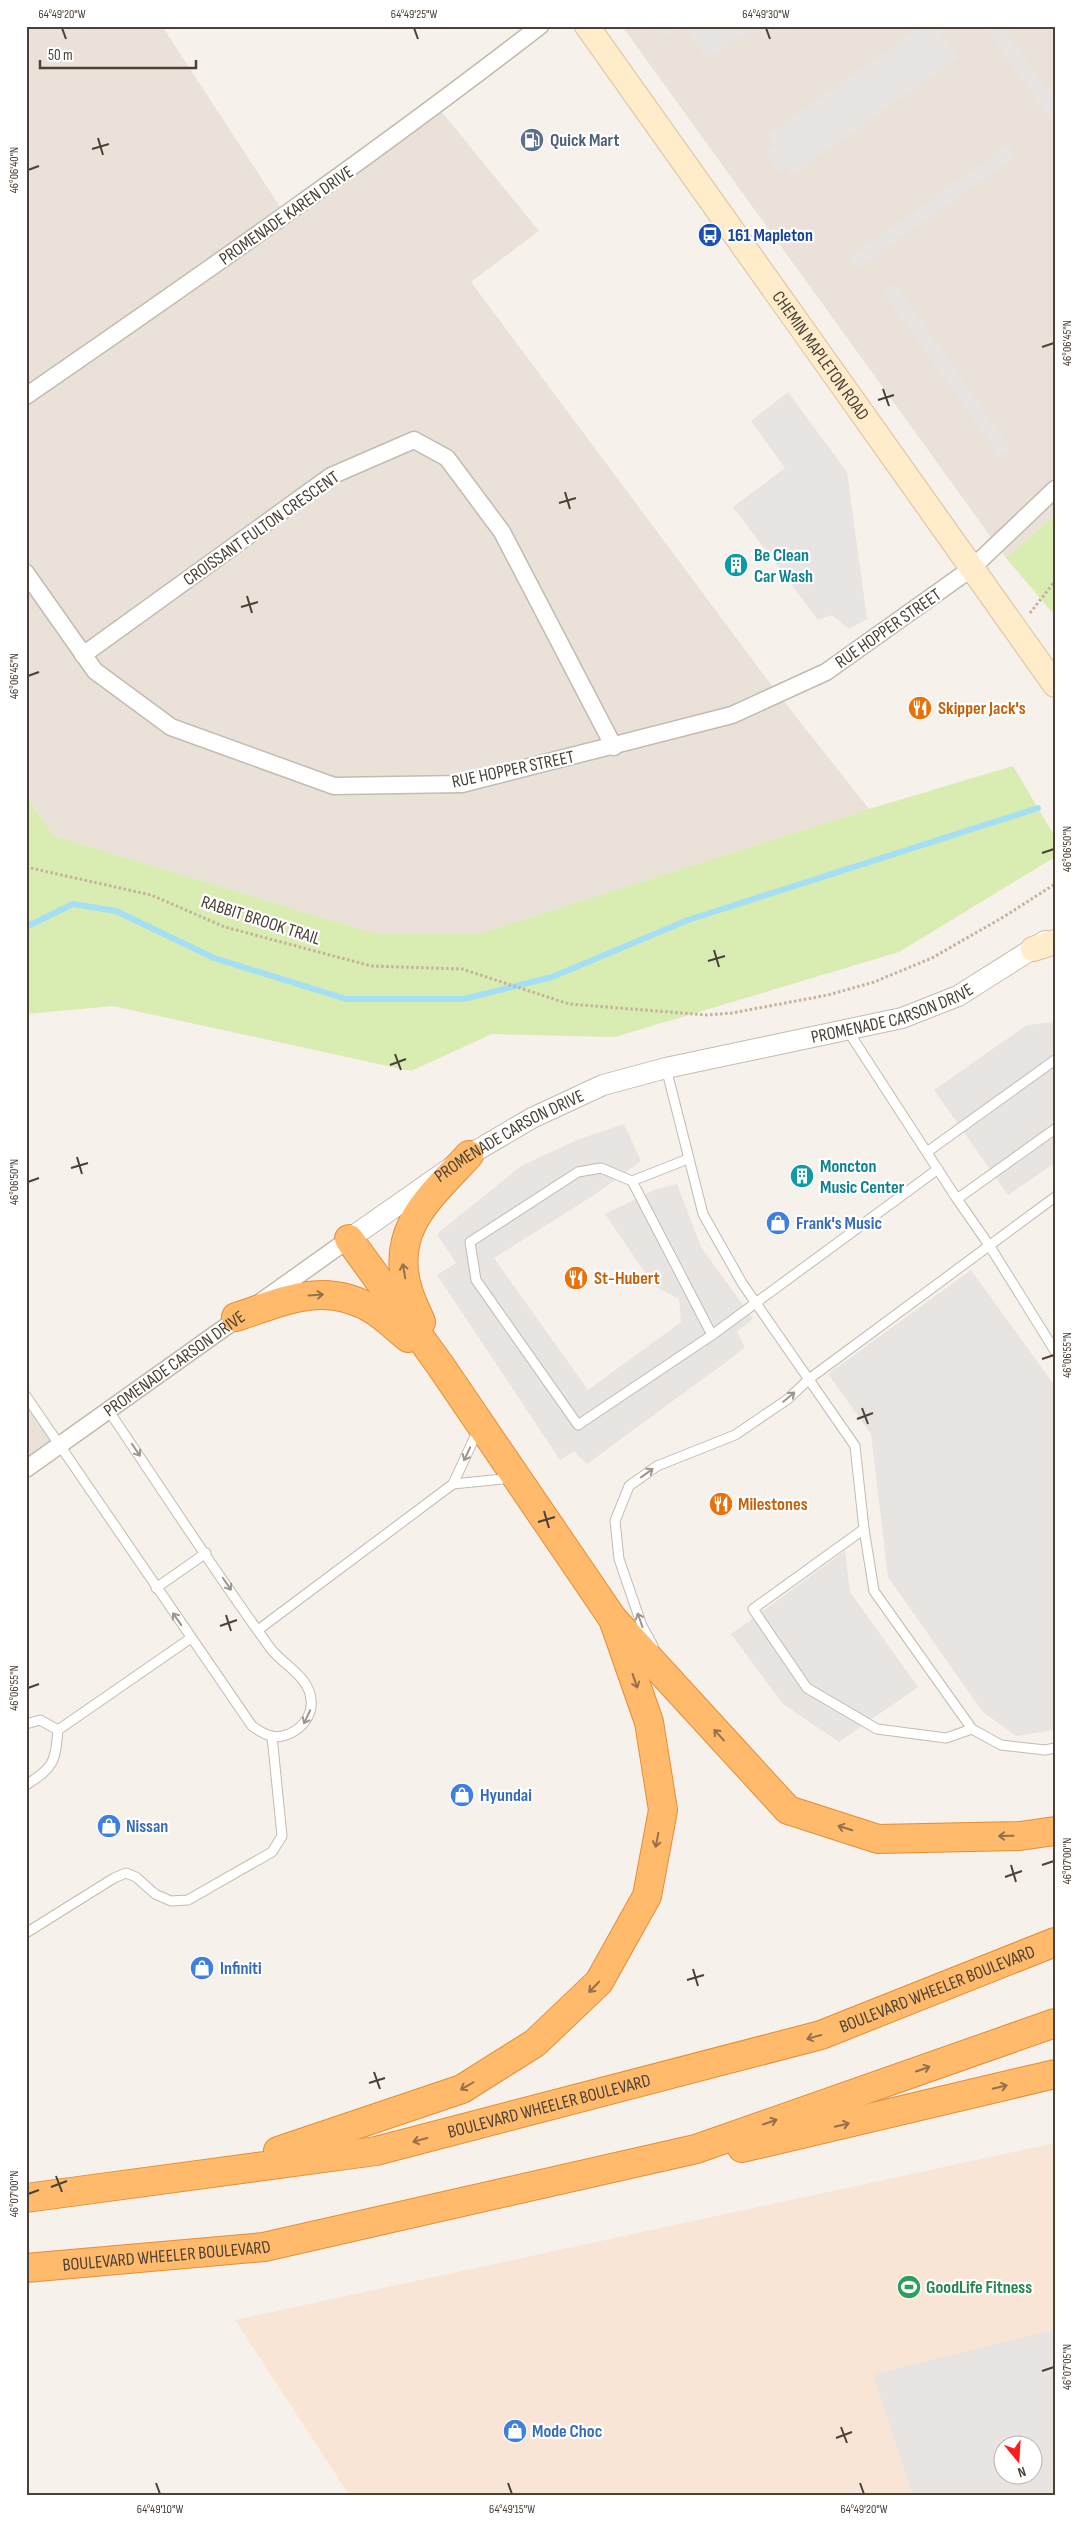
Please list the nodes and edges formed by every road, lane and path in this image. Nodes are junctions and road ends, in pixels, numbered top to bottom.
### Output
1 (540, 26) edge
2 (587, 26) edge
3 (26, 396) edge
4 (1055, 489) edge
5 (972, 568) junction
6 (26, 574) edge
7 (1055, 581) edge
8 (1016, 632) junction
9 (83, 655) junction
10 (1055, 685) edge
11 (614, 747) junction
12 (26, 867) edge
13 (1055, 884) edge
14 (1055, 936) edge
15 (1055, 942) edge
16 (1033, 949) junction
17 (848, 1031) junction
18 (1055, 1060) edge
19 (666, 1068) junction
20 (1055, 1129) edge
21 (927, 1152) junction
22 (469, 1155) junction
23 (688, 1159) junction
24 (938, 1169) junction
25 (632, 1181) junction
26 (1055, 1197) edge
27 (957, 1199) junction
28 (349, 1239) junction
29 (989, 1245) junction
30 (756, 1302) junction
31 (236, 1318) junction
32 (712, 1335) junction
33 (1055, 1352) edge
34 (440, 1365) junction
35 (809, 1379) junction
36 (26, 1396) edge
37 (108, 1410) junction
38 (480, 1425) junction
39 (58, 1446) junction
40 (26, 1469) edge
41 (516, 1478) junction
42 (453, 1484) junction
43 (864, 1529) junction
44 (206, 1553) junction
45 (156, 1588) junction
46 (613, 1619) junction
47 (258, 1630) junction
48 (191, 1638) junction
49 (681, 1693) junction
50 (26, 1724) edge
51 (972, 1729) junction
52 (58, 1730) junction
53 (272, 1736) junction
54 (1055, 1748) edge
55 (26, 1785) edge
56 (1055, 1831) edge
57 (26, 1933) edge
58 (1055, 1942) edge
59 (1055, 2023) edge
60 (1055, 2074) edge
61 (26, 2187) edge
62 (26, 2198) edge
63 (264, 2247) junction
64 (26, 2268) edge

1 - 3 street, PROMENADE KAREN DRIVE
2 - 5 main road, CHEMIN MAPLETON ROAD
4 - 5 street, RUE HOPPER STREET
5 - 8 main road, CHEMIN MAPLETON ROAD
5 - 11 street, RUE HOPPER STREET
6 - 9 street, RUE HOPPER STREET
7 - 8 path
8 - 10 main road, CHEMIN MAPLETON ROAD
9 - 11 street, RUE HOPPER STREET
9 - 11 street, CROISSANT FULTON CRESCENT
12 - 13 path, RABBIT BROOK TRAIL
14 - 16 street, PROMENADE CARSON DRIVE
15 - 16 main road
16 - 17 street, PROMENADE CARSON DRIVE
17 - 19 street, PROMENADE CARSON DRIVE
17 - 21 lane
18 - 21 lane
19 - 22 street, PROMENADE CARSON DRIVE
19 - 23 lane
20 - 27 lane
21 - 24 lane
22 - 28 street, PROMENADE CARSON DRIVE
34 -> 22 highway
23 - 25 lane
23 - 30 lane
24 - 27 lane
24 - 30 lane
25 - 32 lane
25 - 32 lane
26 - 29 lane
27 - 29 lane
28 - 31 street, PROMENADE CARSON DRIVE
28 - 34 highway
29 - 33 lane
29 - 35 lane
30 - 32 lane
30 - 35 lane
31 -> 34 highway
31 - 37 street, PROMENADE CARSON DRIVE
34 - 38 highway
35 - 43 lane
49 -> 35 lane
36 - 39 lane
37 - 39 street, PROMENADE CARSON DRIVE
37 -> 44 lane
38 - 41 highway
38 -> 42 lane
39 - 40 street, PROMENADE CARSON DRIVE
39 - 45 lane
41 - 42 lane
41 - 46 highway
42 - 47 lane
43 - 51 lane
43 - 51 lane
44 - 45 lane
44 -> 47 lane
48 -> 45 lane
46 - 49 highway
46 -> 61 highway
47 -> 53 lane
48 - 52 lane
48 - 53 lane
56 -> 49 highway
50 - 52 lane
51 - 54 lane
52 - 55 lane
53 - 57 lane
58 -> 62 highway, BOULEVARD WHEELER BOULEVARD
63 -> 59 highway, BOULEVARD WHEELER BOULEVARD
63 -> 60 highway
63 - 64 highway, BOULEVARD WHEELER BOULEVARD

